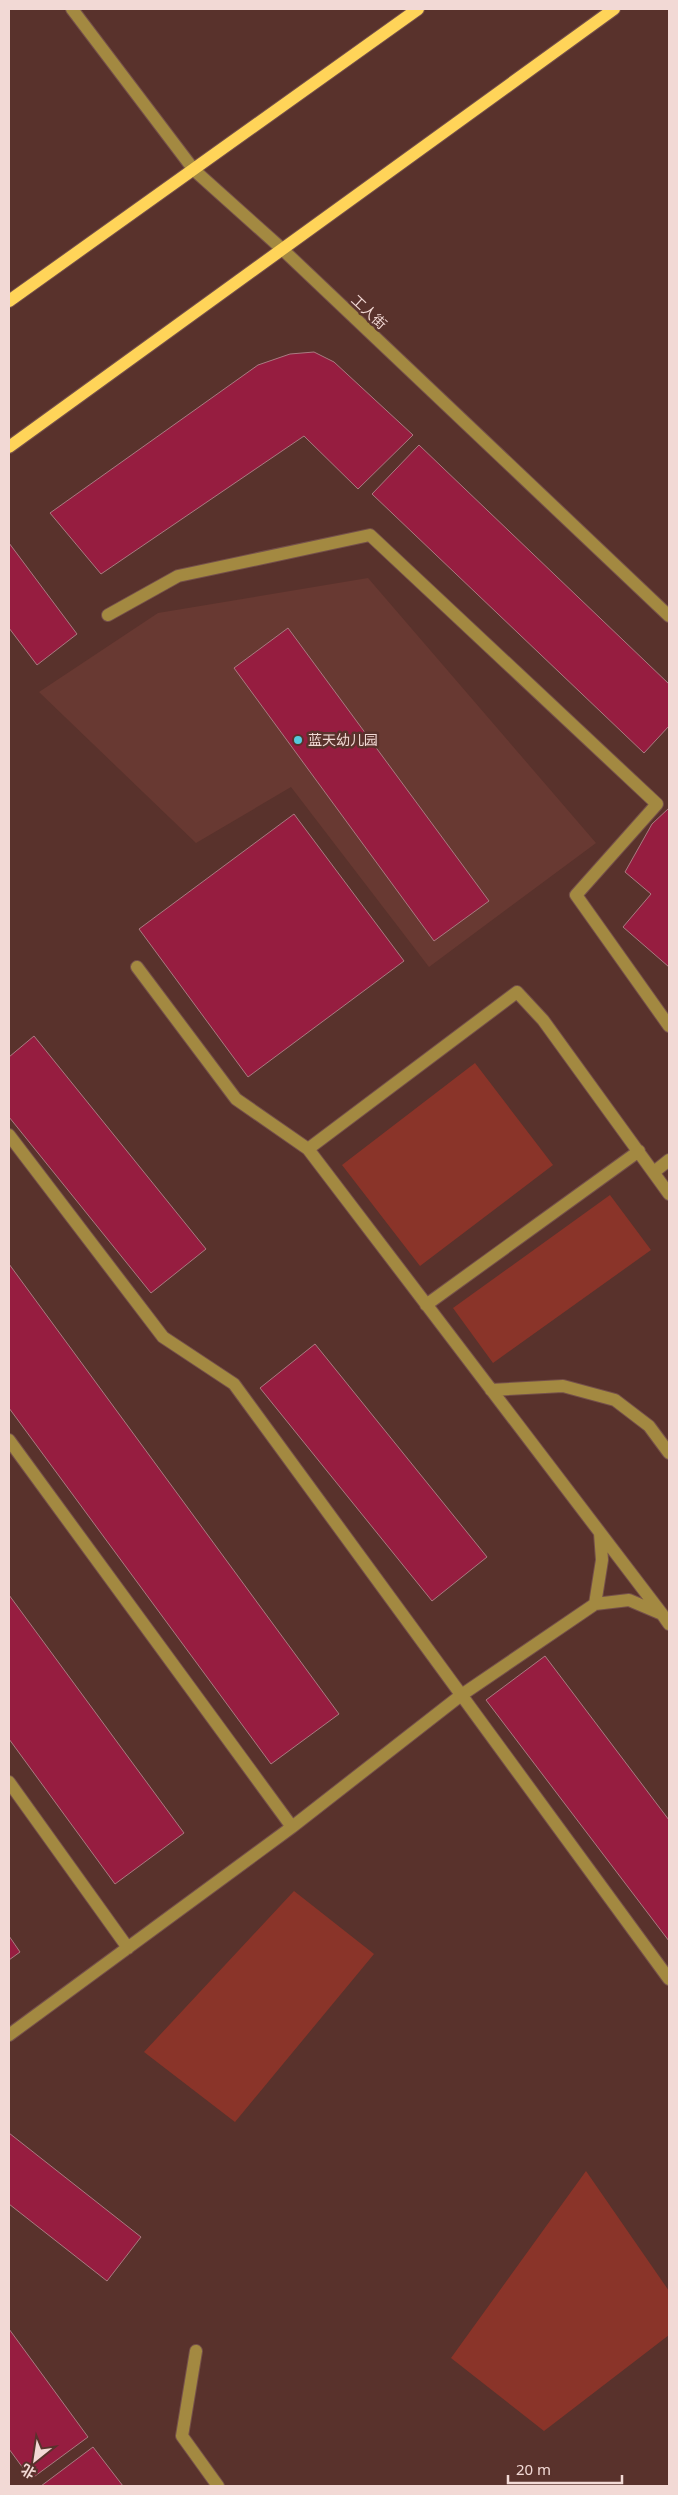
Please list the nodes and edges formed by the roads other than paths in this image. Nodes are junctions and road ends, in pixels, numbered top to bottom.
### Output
1 (72, 9) edge
2 (418, 9) edge
3 (614, 9) edge
4 (194, 170) junction
5 (281, 248) junction
6 (9, 301) edge
7 (9, 447) edge
8 (108, 615) dead end
9 (669, 616) edge
10 (137, 967) dead end
11 (669, 1026) edge
12 (9, 1135) edge
13 (308, 1149) junction
14 (639, 1151) junction
15 (669, 1160) edge
16 (654, 1172) junction
17 (669, 1194) edge
18 (426, 1305) junction
19 (491, 1390) junction
20 (9, 1440) edge
21 (669, 1453) edge
22 (600, 1533) junction
23 (595, 1604) junction
24 (666, 1619) edge
25 (460, 1696) junction
26 (9, 1782) edge
27 (292, 1827) junction
28 (128, 1948) junction
29 (669, 1979) edge
30 (9, 2036) edge
31 (196, 2351) dead end
32 (218, 2486) edge

1 - 4 street, 工人街
2 - 4 main road
3 - 5 main road
4 - 5 street, 工人街
4 - 6 main road
5 - 7 main road
5 - 9 street, 工人街
8 - 11 street
10 - 13 street
12 - 25 street
13 - 14 street
13 - 18 street
14 - 16 street
14 - 18 street
15 - 16 street
16 - 17 street
18 - 19 street
19 - 21 street
19 - 22 street
20 - 27 street
22 - 23 street
22 - 24 street
23 - 24 street
23 - 25 street
25 - 27 street
25 - 29 street
26 - 28 street
27 - 28 street
28 - 30 street
31 - 32 street

